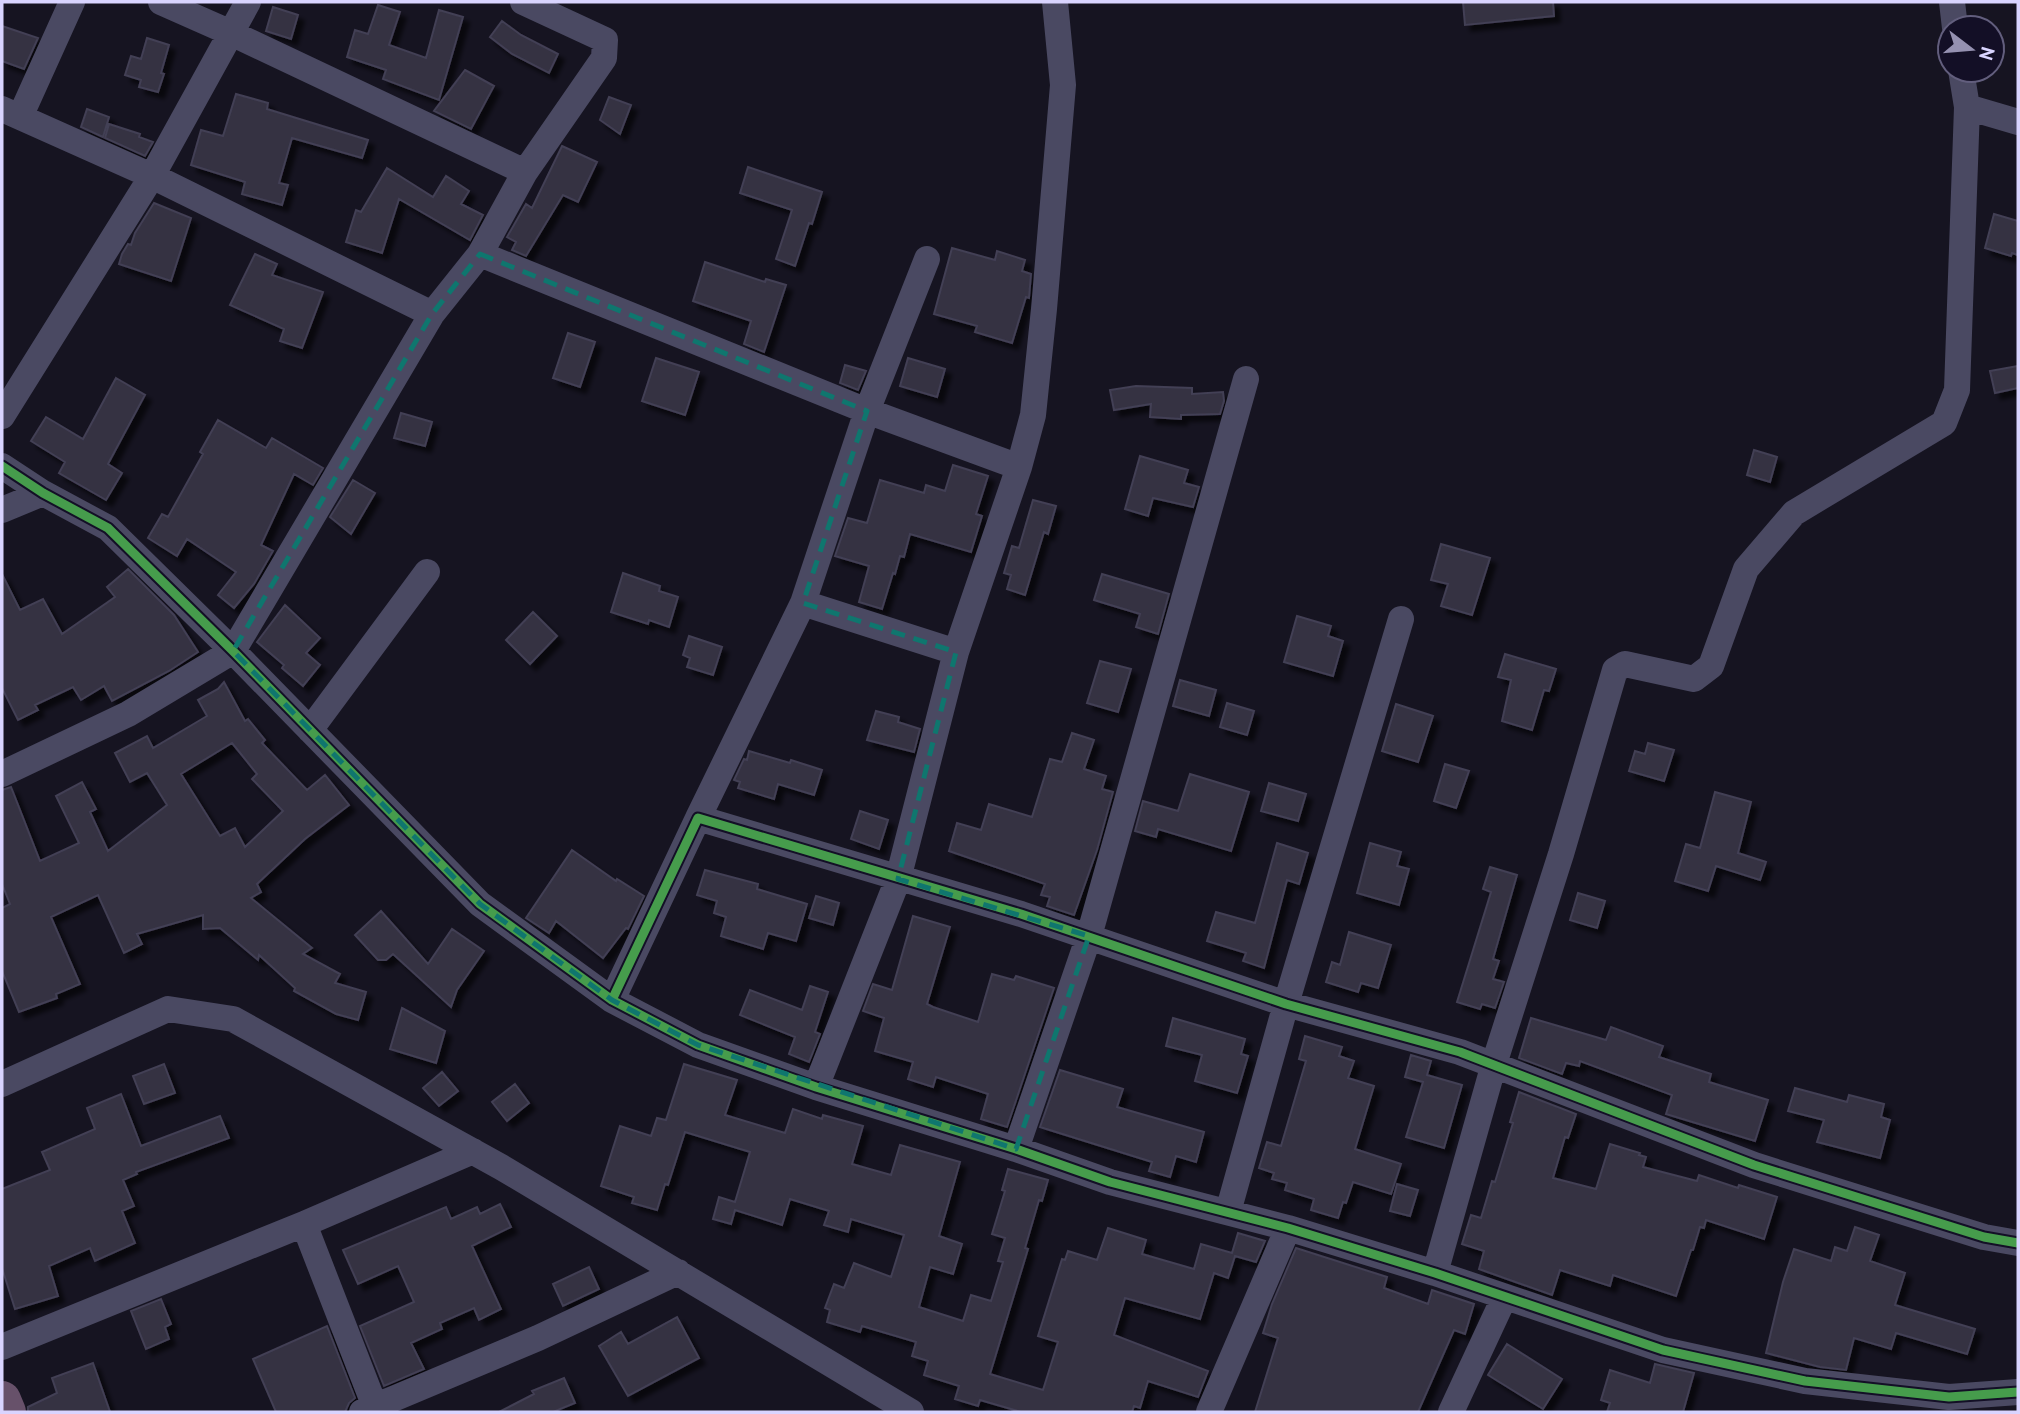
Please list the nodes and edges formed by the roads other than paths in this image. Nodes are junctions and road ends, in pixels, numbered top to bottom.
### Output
1 (72, 2) edge
2 (161, 2) edge
3 (248, 2) edge
4 (523, 2) edge
5 (1055, 2) edge
6 (231, 33) junction
7 (1963, 84) edge
8 (1966, 107) junction
9 (11, 113) edge
10 (2018, 122) edge
11 (525, 172) junction
12 (152, 176) junction
13 (480, 254) junction
14 (927, 259) dead end
15 (432, 314) junction
16 (1246, 379) dead end
17 (867, 411) junction
18 (2, 415) edge
19 (2, 466) edge
20 (1019, 467) junction
21 (43, 493) junction
22 (2, 510) edge
23 (427, 572) dead end
24 (803, 603) junction
25 (1401, 619) dead end
26 (233, 651) junction
27 (956, 652) junction
28 (310, 730) junction
29 (2, 774) edge
30 (698, 818) junction
31 (898, 879) junction
32 (1089, 936) junction
33 (612, 1000) junction
34 (1286, 1004) junction
35 (1494, 1064) junction
36 (2, 1084) edge
37 (816, 1087) junction
38 (1016, 1149) junction
39 (472, 1151) junction
40 (1228, 1212) junction
41 (304, 1224) junction
42 (1288, 1228) junction
43 (2018, 1243) edge
44 (678, 1272) junction
45 (1435, 1273) junction
46 (1504, 1298) junction
47 (2, 1347) edge
48 (2018, 1391) edge
49 (2, 1400) edge
50 (371, 1410) edge
51 (7, 1412) edge
52 (907, 1412) edge
53 (1209, 1412) edge
54 (1451, 1412) edge

1 - 9 street
2 - 6 street
3 - 6 street
4 - 11 street
5 - 20 street
6 - 11 street
6 - 12 street
7 - 8 street
8 - 10 street
8 - 35 street
9 - 12 street
11 - 13 street
12 - 15 street
12 - 18 street
13 - 15 street
13 - 17 street
14 - 17 street
15 - 26 street
16 - 32 street
17 - 20 street
17 - 24 street
19 - 21 street
20 - 27 street
21 - 22 street
21 - 26 street
23 - 28 street
24 - 27 street
24 - 30 street
25 - 34 street
26 - 28 street
26 - 29 street
27 - 31 street
28 - 33 street
30 - 31 street
30 - 33 street
31 - 32 street
31 - 37 street
32 - 34 street
32 - 38 street
33 - 37 street
34 - 35 street
34 - 40 street
35 - 43 street
35 - 45 street
36 - 39 street
37 - 38 street
38 - 40 street
39 - 41 street
39 - 44 street
40 - 42 street
41 - 47 street
41 - 50 street
42 - 45 street
42 - 53 street
44 - 50 street
44 - 52 street
45 - 46 street
46 - 48 street
46 - 54 street
49 - 51 highway

